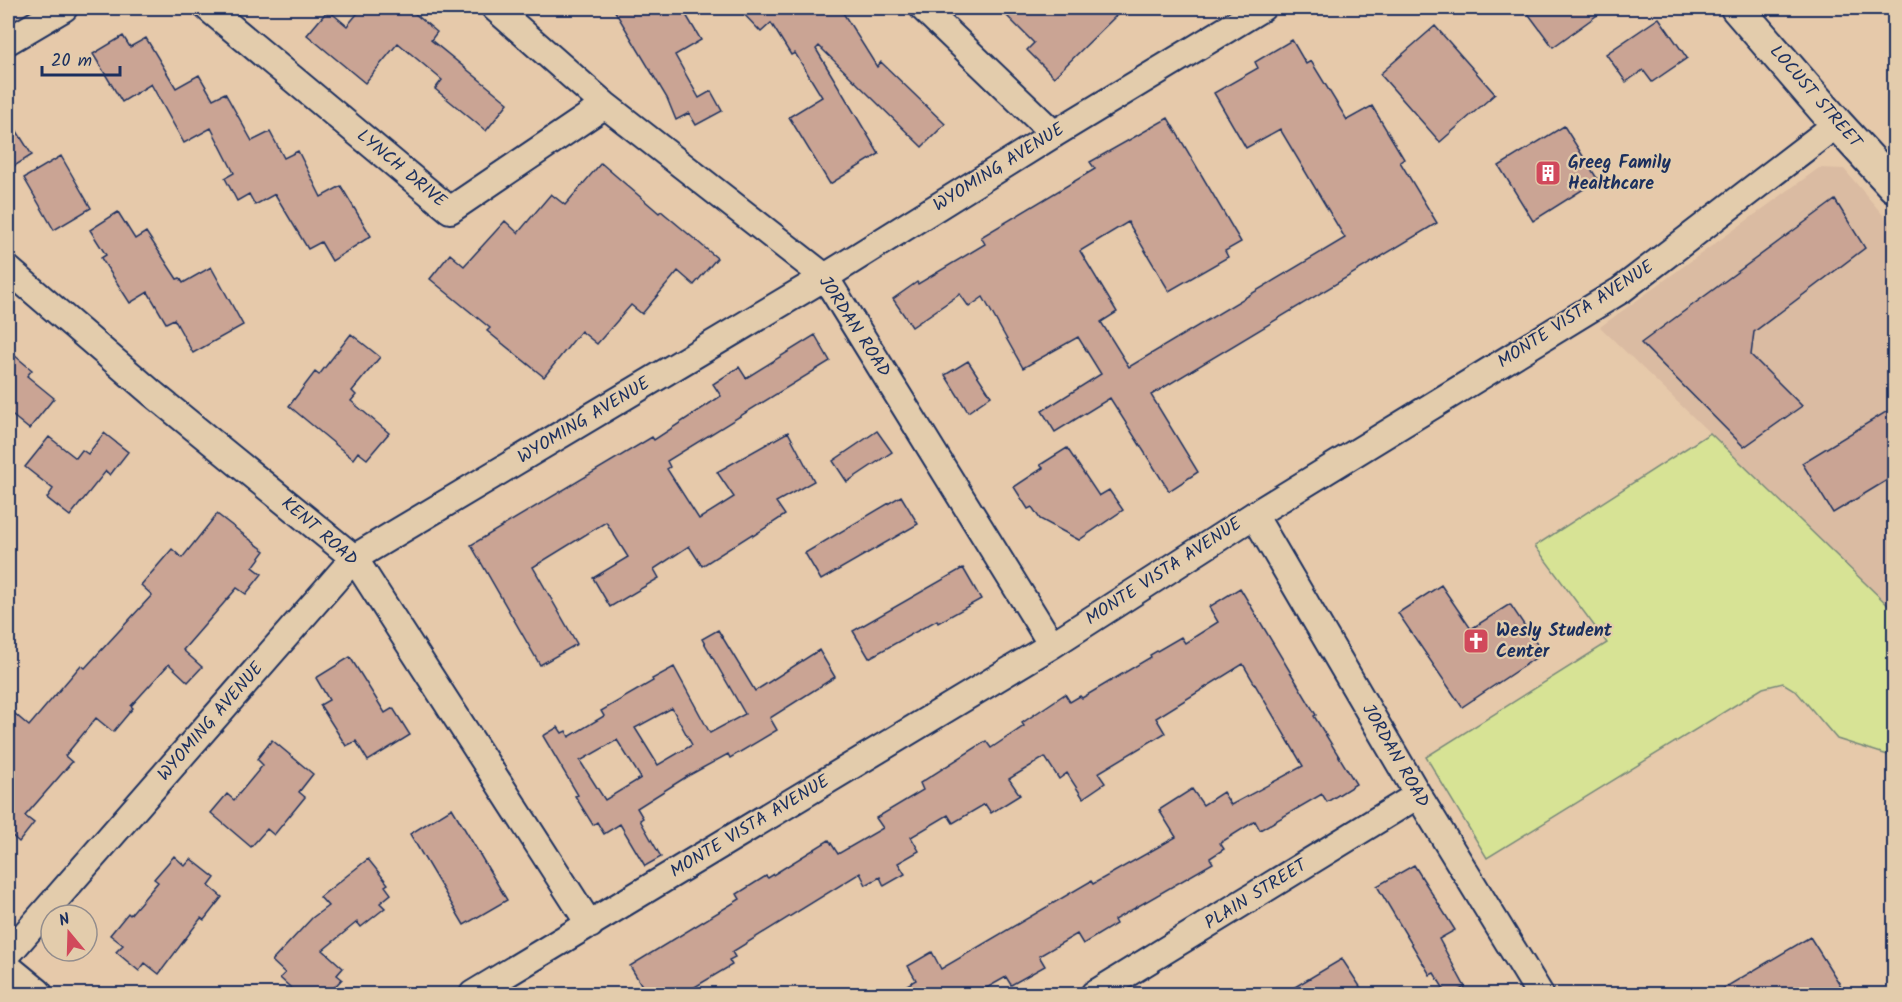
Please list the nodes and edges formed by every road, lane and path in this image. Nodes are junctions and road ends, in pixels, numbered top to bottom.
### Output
1 (64, 8) edge
2 (207, 8) edge
3 (495, 8) edge
4 (923, 8) edge
5 (1262, 8) edge
6 (1737, 8) edge
7 (8, 41) edge
8 (605, 105) junction
9 (1837, 124) junction
10 (1054, 134) junction
11 (1894, 186) edge
12 (8, 269) edge
13 (825, 277) junction
14 (1254, 514) junction
15 (354, 558) junction
16 (1052, 645) junction
17 (1418, 795) junction
18 (590, 925) junction
19 (8, 954) edge
20 (8, 971) edge
21 (36, 994) edge
22 (473, 994) edge
23 (1094, 994) edge
24 (1540, 994) edge

1 - 7 street
2 - 8 street, LYNCH DRIVE
3 - 8 street, JORDAN ROAD
4 - 10 street
5 - 10 street, WYOMING AVENUE
6 - 9 street, LOCUST STREET
8 - 13 street, JORDAN ROAD
9 - 11 street, LOCUST STREET
9 - 14 street, MONTE VISTA AVENUE
10 - 13 street, WYOMING AVENUE
12 - 15 street, KENT ROAD
13 - 15 street, WYOMING AVENUE
13 - 16 street, JORDAN ROAD
14 - 16 street, MONTE VISTA AVENUE
14 - 17 street, JORDAN ROAD
15 - 18 street, KENT ROAD
15 - 19 street, WYOMING AVENUE
16 - 18 street, MONTE VISTA AVENUE
17 - 23 street, PLAIN STREET
17 - 24 street, JORDAN ROAD
18 - 22 street, MONTE VISTA AVENUE
20 - 21 street

